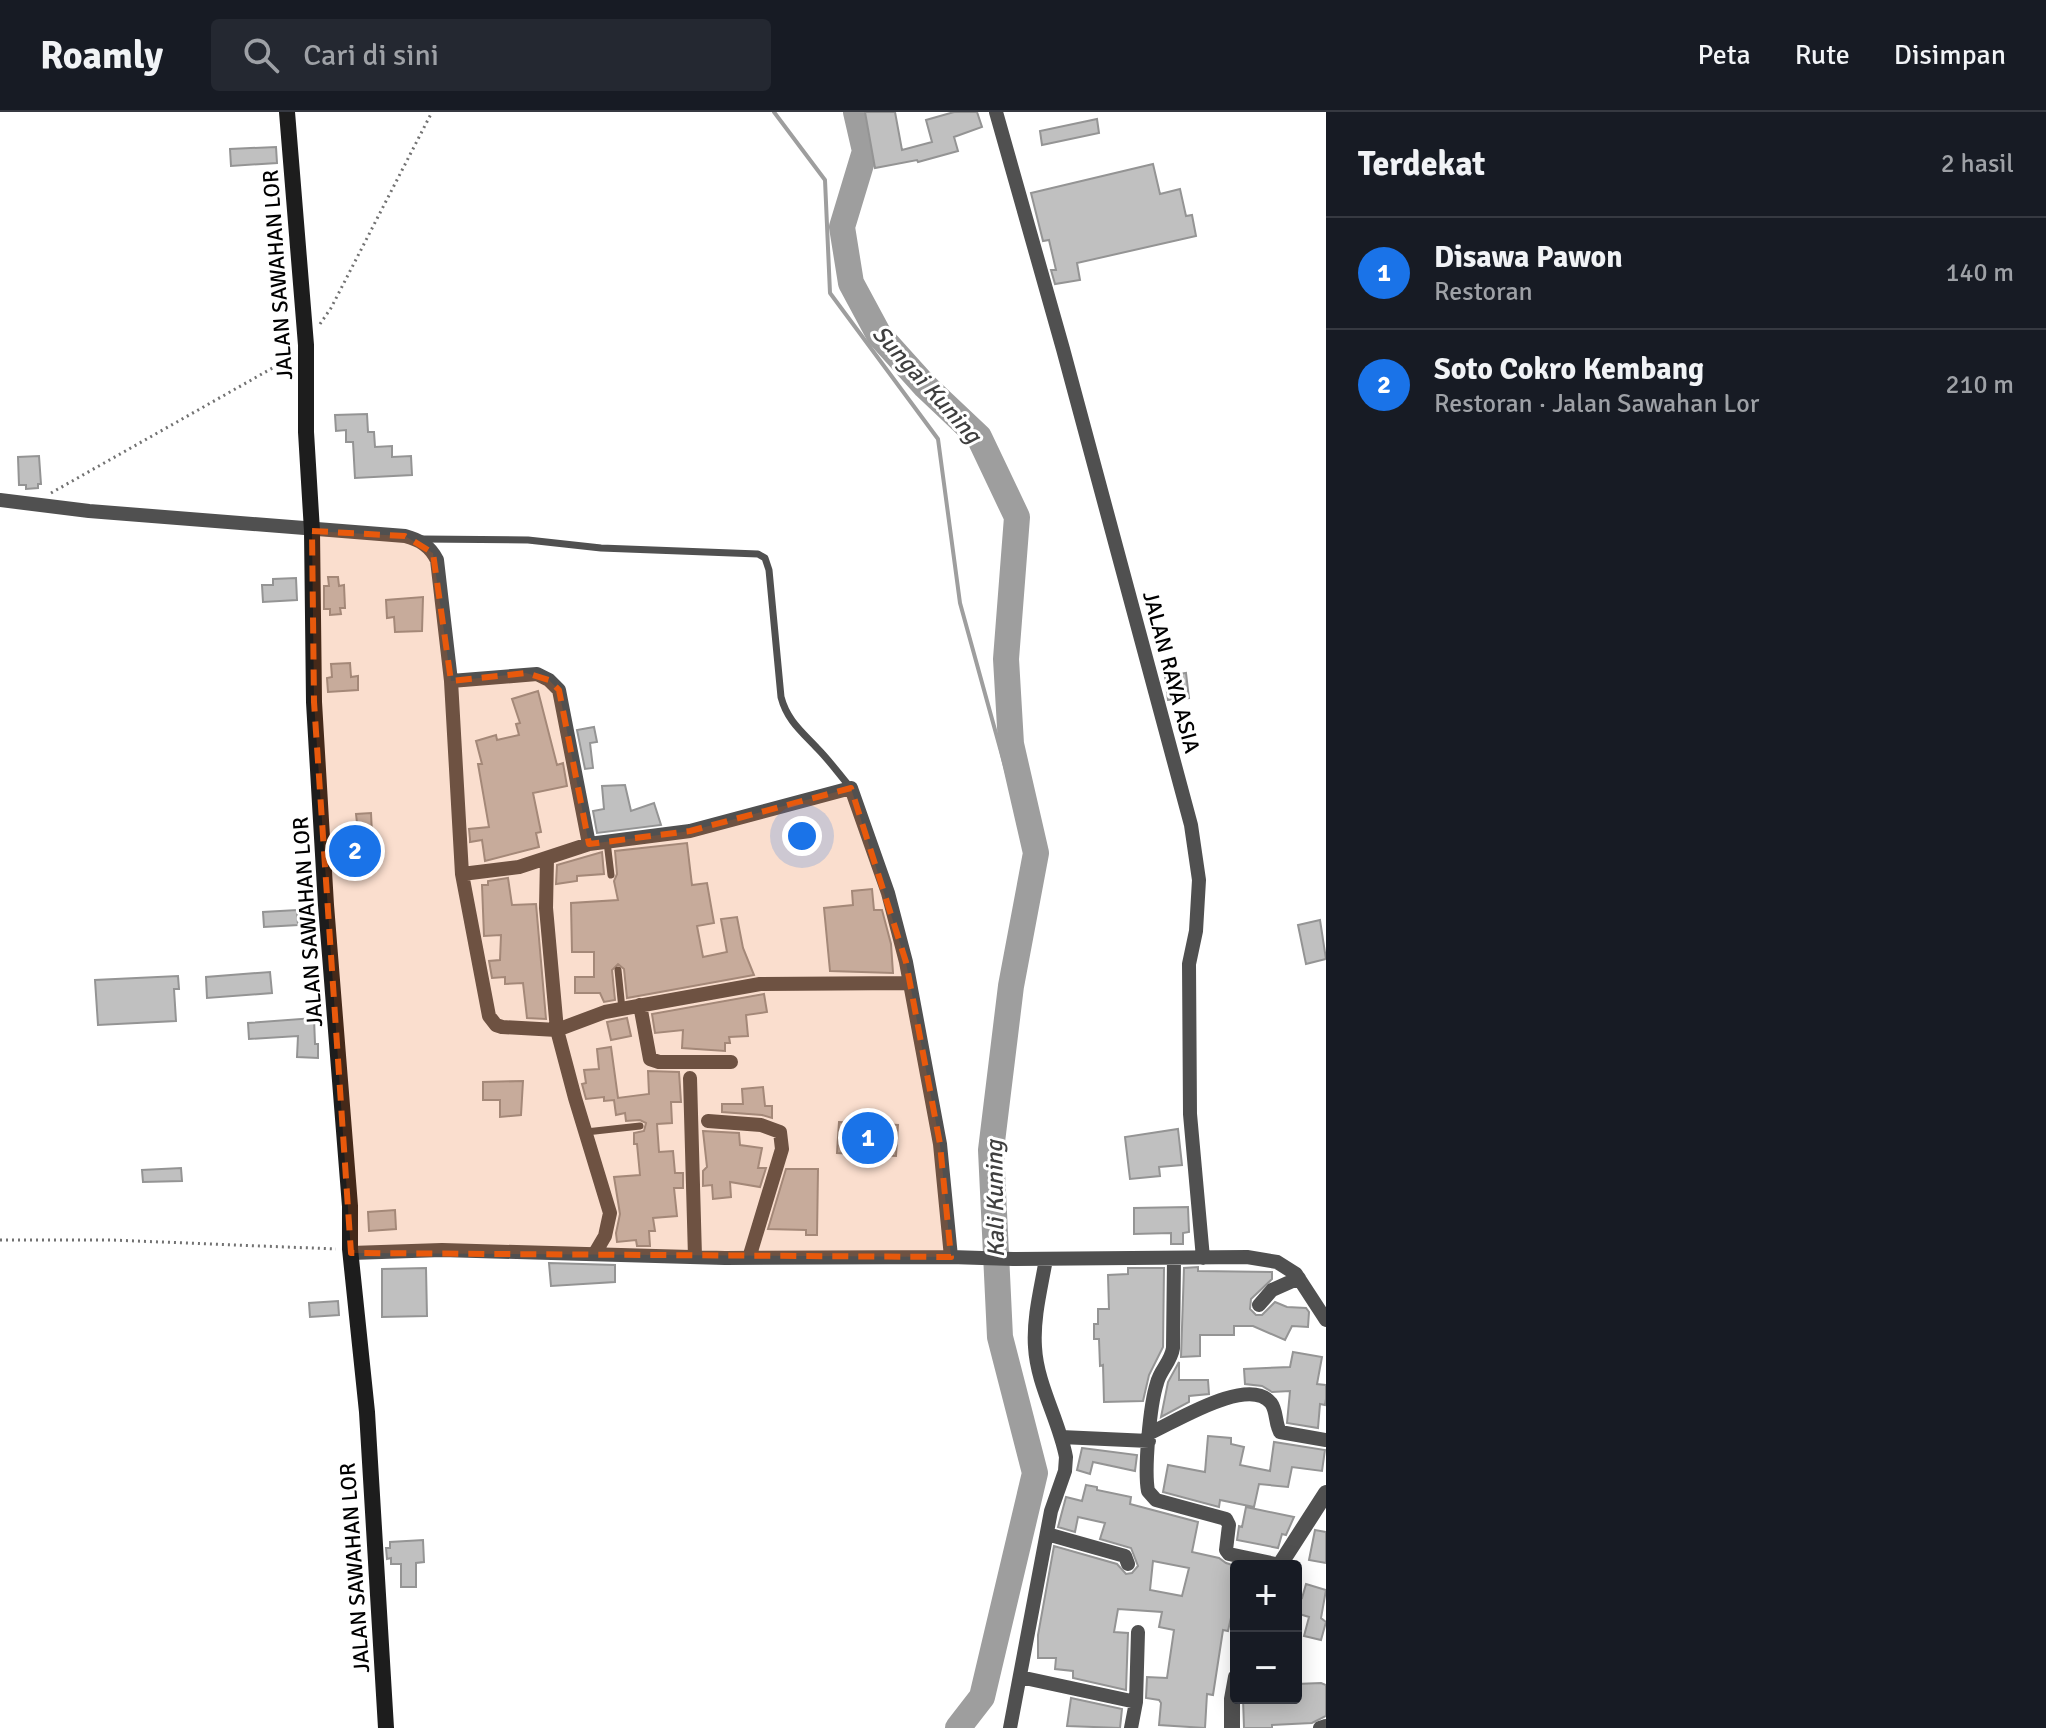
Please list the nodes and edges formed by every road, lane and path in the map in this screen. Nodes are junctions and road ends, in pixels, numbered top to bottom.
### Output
1 (287, 112) edge
2 (432, 112) edge
3 (996, 112) edge
4 (306, 345) junction
5 (288, 361) dead end
6 (0, 500) edge
7 (32, 504) junction
8 (312, 531) junction
9 (416, 539) junction
10 (451, 681) junction
11 (851, 788) junction
12 (607, 842) junction
13 (589, 844) junction
14 (547, 858) junction
15 (462, 874) junction
16 (611, 875) dead end
17 (618, 970) dead end
18 (909, 983) junction
19 (640, 1005) junction
20 (622, 1009) junction
21 (557, 1030) junction
22 (731, 1062) dead end
23 (690, 1078) dead end
24 (708, 1121) dead end
25 (640, 1126) dead end
26 (586, 1132) junction
27 (0, 1240) edge
28 (350, 1251) junction
29 (595, 1253) junction
30 (695, 1257) junction
31 (951, 1257) junction
32 (749, 1258) junction
33 (1203, 1258) junction
34 (1046, 1259) junction
35 (1174, 1259) junction
36 (1299, 1278) junction
37 (1259, 1305) dead end
38 (1326, 1320) edge
39 (1061, 1437) junction
40 (1150, 1437) junction
41 (1326, 1440) edge
42 (1325, 1497) edge
43 (1047, 1534) junction
44 (1256, 1560) edge
45 (1282, 1560) edge
46 (1128, 1564) dead end
47 (1138, 1632) dead end
48 (1020, 1677) junction
49 (1136, 1702) junction
50 (1232, 1704) edge
51 (1326, 1726) edge
52 (386, 1728) edge
53 (1010, 1728) edge
54 (1131, 1728) edge
55 (1232, 1728) edge
56 (1320, 1728) edge

1 - 4 main road, JALAN SAWAHAN LOR
2 - 4 path
3 - 33 street, JALAN RAYA ASIA
4 - 8 main road, JALAN SAWAHAN LOR
5 - 7 path
6 - 7 street
7 - 8 street
8 - 9 street
8 - 28 main road, JALAN SAWAHAN LOR
9 - 10 street
9 - 11 lane
10 - 13 street
10 - 15 street
11 - 12 street
11 - 18 street
12 - 13 street
12 - 16 lane
13 - 14 street
14 - 15 street
14 - 21 street
15 - 21 street
17 - 20 lane
18 - 19 street
18 - 31 street
19 - 20 street
19 - 22 street
20 - 21 street
21 - 26 street
23 - 30 street
24 - 32 street
25 - 26 lane
26 - 29 street
27 - 28 path
28 - 29 street
28 - 52 main road, JALAN SAWAHAN LOR
29 - 30 street
30 - 32 street
31 - 32 street
31 - 34 street
33 - 35 street
33 - 36 street
34 - 35 street
34 - 39 street
35 - 40 street
36 - 37 street
36 - 38 street
39 - 40 street
39 - 43 street
40 - 41 street
40 - 44 street
42 - 45 street
43 - 46 street
43 - 48 street
47 - 49 street
48 - 49 street
48 - 53 street
49 - 54 street
50 - 55 street
51 - 56 street

